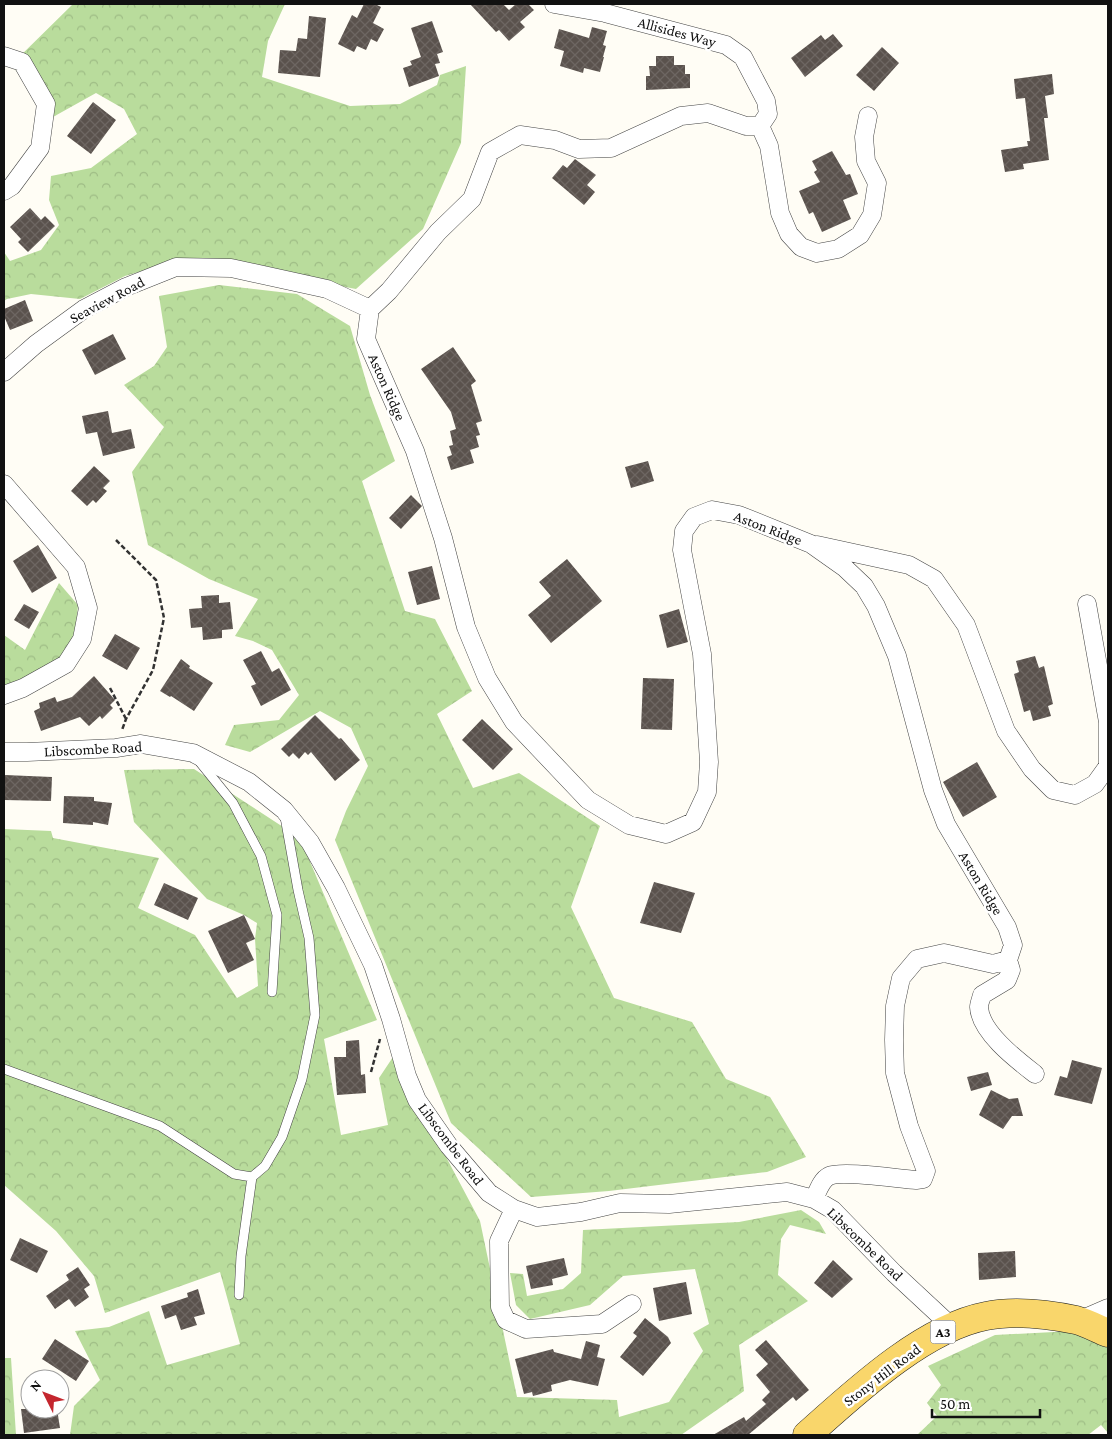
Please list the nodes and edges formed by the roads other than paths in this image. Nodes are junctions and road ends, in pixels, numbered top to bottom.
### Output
1 (554, 4) edge
2 (4, 56) edge
3 (868, 116) dead end
4 (760, 126) junction
5 (4, 191) edge
6 (370, 309) junction
7 (4, 372) edge
8 (4, 484) edge
9 (811, 544) junction
10 (1087, 604) dead end
11 (4, 695) edge
12 (4, 752) edge
13 (193, 753) junction
14 (284, 810) junction
15 (1008, 960) junction
16 (272, 992) dead end
17 (4, 1069) edge
18 (1035, 1074) dead end
19 (252, 1177) junction
20 (814, 1198) junction
21 (514, 1209) junction
22 (239, 1295) dead end
23 (632, 1304) dead end
24 (1108, 1308) edge
25 (1078, 1321) junction
26 (952, 1326) junction
27 (1108, 1333) edge
28 (807, 1435) edge

1 - 4 street, Allisides Way
2 - 5 street
3 - 4 street
4 - 6 street
6 - 7 street, Seaview Road
6 - 9 street, Aston Ridge
8 - 11 street
9 - 10 street
9 - 15 street, Aston Ridge
12 - 13 street, Libscombe Road
13 - 14 street, Libscombe Road
13 - 16 lane
14 - 19 lane
14 - 21 street, Libscombe Road
15 - 18 street, Aston Ridge
15 - 20 street
17 - 19 lane
19 - 22 lane
20 - 21 street, Libscombe Road
20 - 26 street, Libscombe Road
21 - 23 street
24 - 25 street
25 - 26 main road, Stony Hill Road / A3
25 - 27 main road, Stony Hill Road / A3
26 - 28 main road, Stony Hill Road / A3

